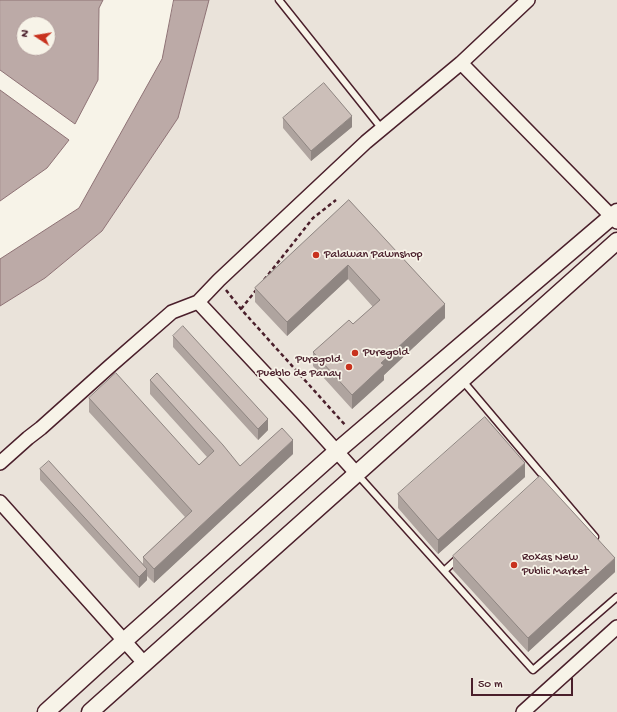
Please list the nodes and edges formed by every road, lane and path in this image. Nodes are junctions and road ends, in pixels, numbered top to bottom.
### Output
1 (279, 0) edge
2 (528, 0) edge
3 (461, 63) junction
4 (382, 129) junction
5 (336, 200) dead end
6 (615, 217) edge
7 (617, 241) edge
8 (219, 280) junction
9 (198, 302) junction
10 (241, 308) junction
11 (462, 380) junction
12 (355, 436) junction
13 (337, 451) junction
14 (0, 463) edge
15 (357, 474) junction
16 (545, 478) junction
17 (539, 483) edge
18 (0, 502) edge
19 (602, 545) edge
20 (461, 556) edge
21 (444, 571) junction
22 (617, 597) edge
23 (617, 628) edge
24 (124, 641) junction
25 (145, 664) junction
26 (92, 711) edge
27 (46, 712) edge
28 (523, 712) edge

1 - 4 lane
2 - 3 street
3 - 4 street
3 - 6 street
4 - 8 street
5 - 10 path
6 - 12 street
7 - 11 street
8 - 9 street
8 - 10 path
9 - 13 street
9 - 14 street
10 - 12 path
11 - 15 street
11 - 16 lane
12 - 13 street
13 - 15 street
13 - 24 street
15 - 21 lane
15 - 25 street
16 - 17 lane
16 - 19 lane
18 - 24 street
20 - 21 lane
21 - 22 lane
23 - 28 street
24 - 25 street
24 - 27 street
25 - 26 street

